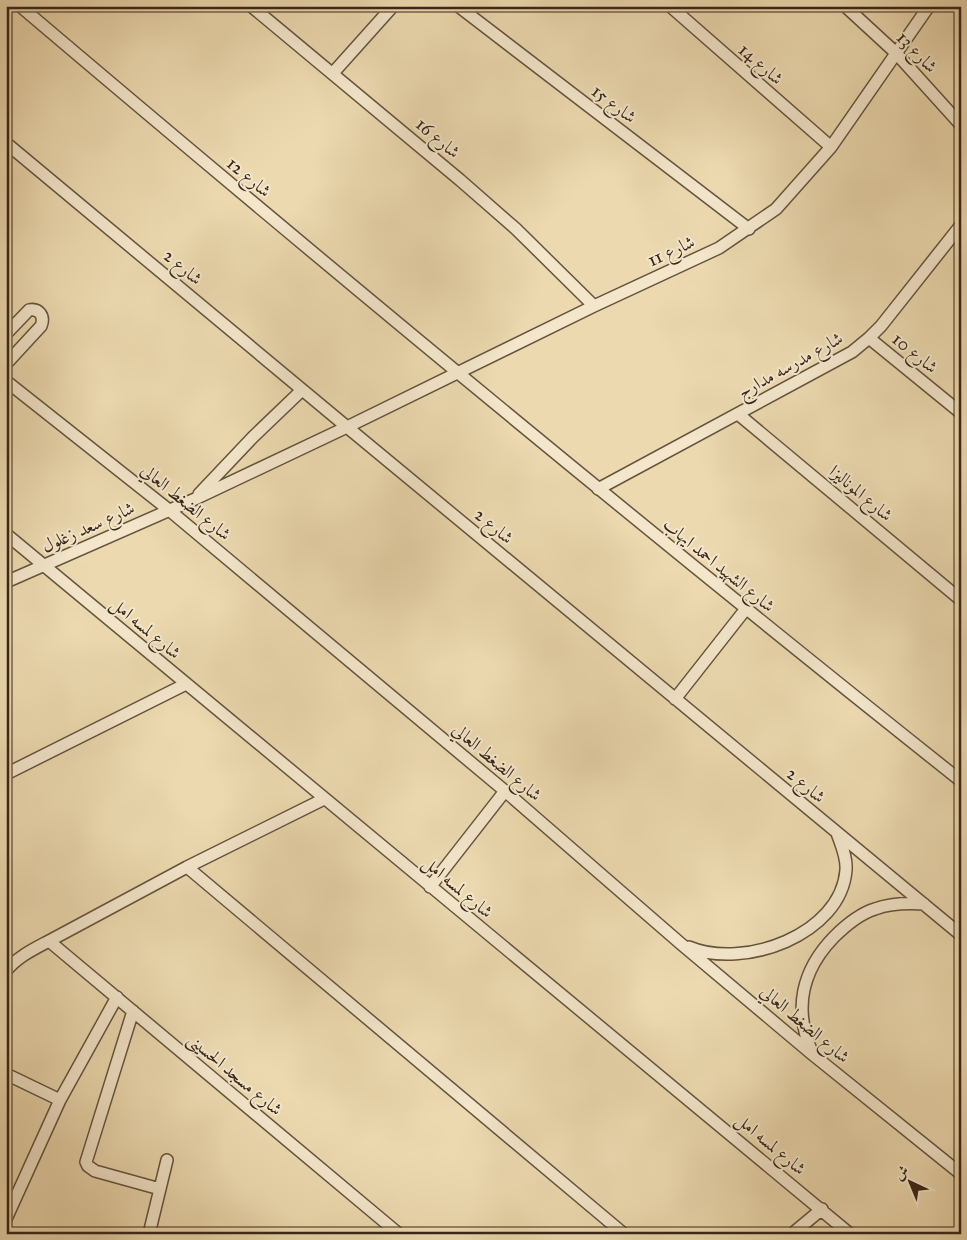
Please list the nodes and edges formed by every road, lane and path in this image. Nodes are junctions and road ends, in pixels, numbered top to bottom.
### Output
1 (20, 6) edge
2 (251, 6) edge
3 (393, 6) edge
4 (458, 6) edge
5 (670, 6) edge
6 (845, 6) edge
7 (929, 6) edge
8 (896, 53) junction
9 (332, 72) junction
10 (961, 125) edge
11 (6, 143) edge
12 (831, 147) junction
13 (960, 226) edge
14 (749, 229) junction
15 (594, 306) junction
16 (6, 334) edge
17 (869, 338) junction
18 (6, 364) edge
19 (458, 372) junction
20 (6, 381) edge
21 (302, 390) junction
22 (961, 413) edge
23 (738, 414) junction
24 (347, 427) junction
25 (598, 488) junction
26 (195, 499) junction
27 (169, 510) junction
28 (6, 534) edge
29 (45, 566) junction
30 (6, 582) edge
31 (961, 600) edge
32 (745, 610) junction
33 (186, 684) junction
34 (674, 699) junction
35 (6, 774) edge
36 (961, 781) edge
37 (505, 791) junction
38 (324, 799) junction
39 (836, 833) junction
40 (187, 867) junction
41 (430, 887) junction
42 (924, 904) junction
43 (961, 935) edge
44 (49, 941) junction
45 (680, 943) junction
46 (6, 971) edge
47 (117, 997) junction
48 (134, 1011) junction
49 (812, 1054) junction
50 (6, 1074) edge
51 (60, 1100) junction
52 (167, 1160) dead end
53 (961, 1174) edge
54 (160, 1189) junction
55 (822, 1209) junction
56 (6, 1219) edge
57 (148, 1234) edge
58 (399, 1234) edge
59 (624, 1234) edge
60 (792, 1234) edge
61 (850, 1234) edge

1 - 19 street, شارع 12
2 - 9 street, شارع 16
3 - 9 street
4 - 14 street, شارع 15
5 - 12 street, شارع 14
6 - 8 street, شارع 13
7 - 8 street, شارع 11
8 - 10 street, شارع 13
8 - 12 street, شارع 11
9 - 15 street, شارع 16
11 - 21 street, شارع 2
12 - 14 street, شارع 11
13 - 17 street, شارع مدرسه مدارج
14 - 15 street, شارع 11
15 - 19 street, شارع 11
16 - 18 street
17 - 22 street, شارع 10
17 - 23 street, شارع مدرسه مدارج
19 - 24 street, شارع 11
19 - 25 street, شارع الشهيد احمد ايهاب
20 - 27 street, شارع الضغط العالي
21 - 24 street, شارع 2
21 - 26 street
23 - 25 street, شارع مدرسه مدارج
23 - 31 street, شارع الموناليزا
24 - 26 street, شارع سعد زغلول
24 - 34 street, شارع 2
25 - 32 street, شارع الشهيد احمد ايهاب
26 - 27 street, شارع سعد زغلول
27 - 29 street, شارع سعد زغلول
27 - 37 street, شارع الضغط العالي
28 - 29 street, شارع لمسه امل
29 - 30 street, شارع سعد زغلول
29 - 33 street, شارع لمسه امل
32 - 34 street
32 - 36 street, شارع الشهيد احمد ايهاب
33 - 35 street
33 - 38 street, شارع لمسه امل
34 - 39 street, شارع 2
37 - 41 street
37 - 45 street, شارع الضغط العالي
38 - 40 street
38 - 41 street, شارع لمسه امل
39 - 42 street, شارع 2
39 - 45 street
40 - 44 street
40 - 59 street
41 - 55 street, شارع لمسه امل
42 - 43 street, شارع 2
42 - 49 street
44 - 46 street
44 - 47 street, شارع مسجد الحسينى
45 - 49 street, شارع الضغط العالي
47 - 48 street, شارع مسجد الحسينى
47 - 51 street
48 - 54 street
48 - 58 street, شارع مسجد الحسينى
49 - 53 street, شارع الضغط العالي
50 - 51 street
51 - 56 street
52 - 54 street
54 - 57 street
55 - 60 street
55 - 61 street, شارع لمسه امل

